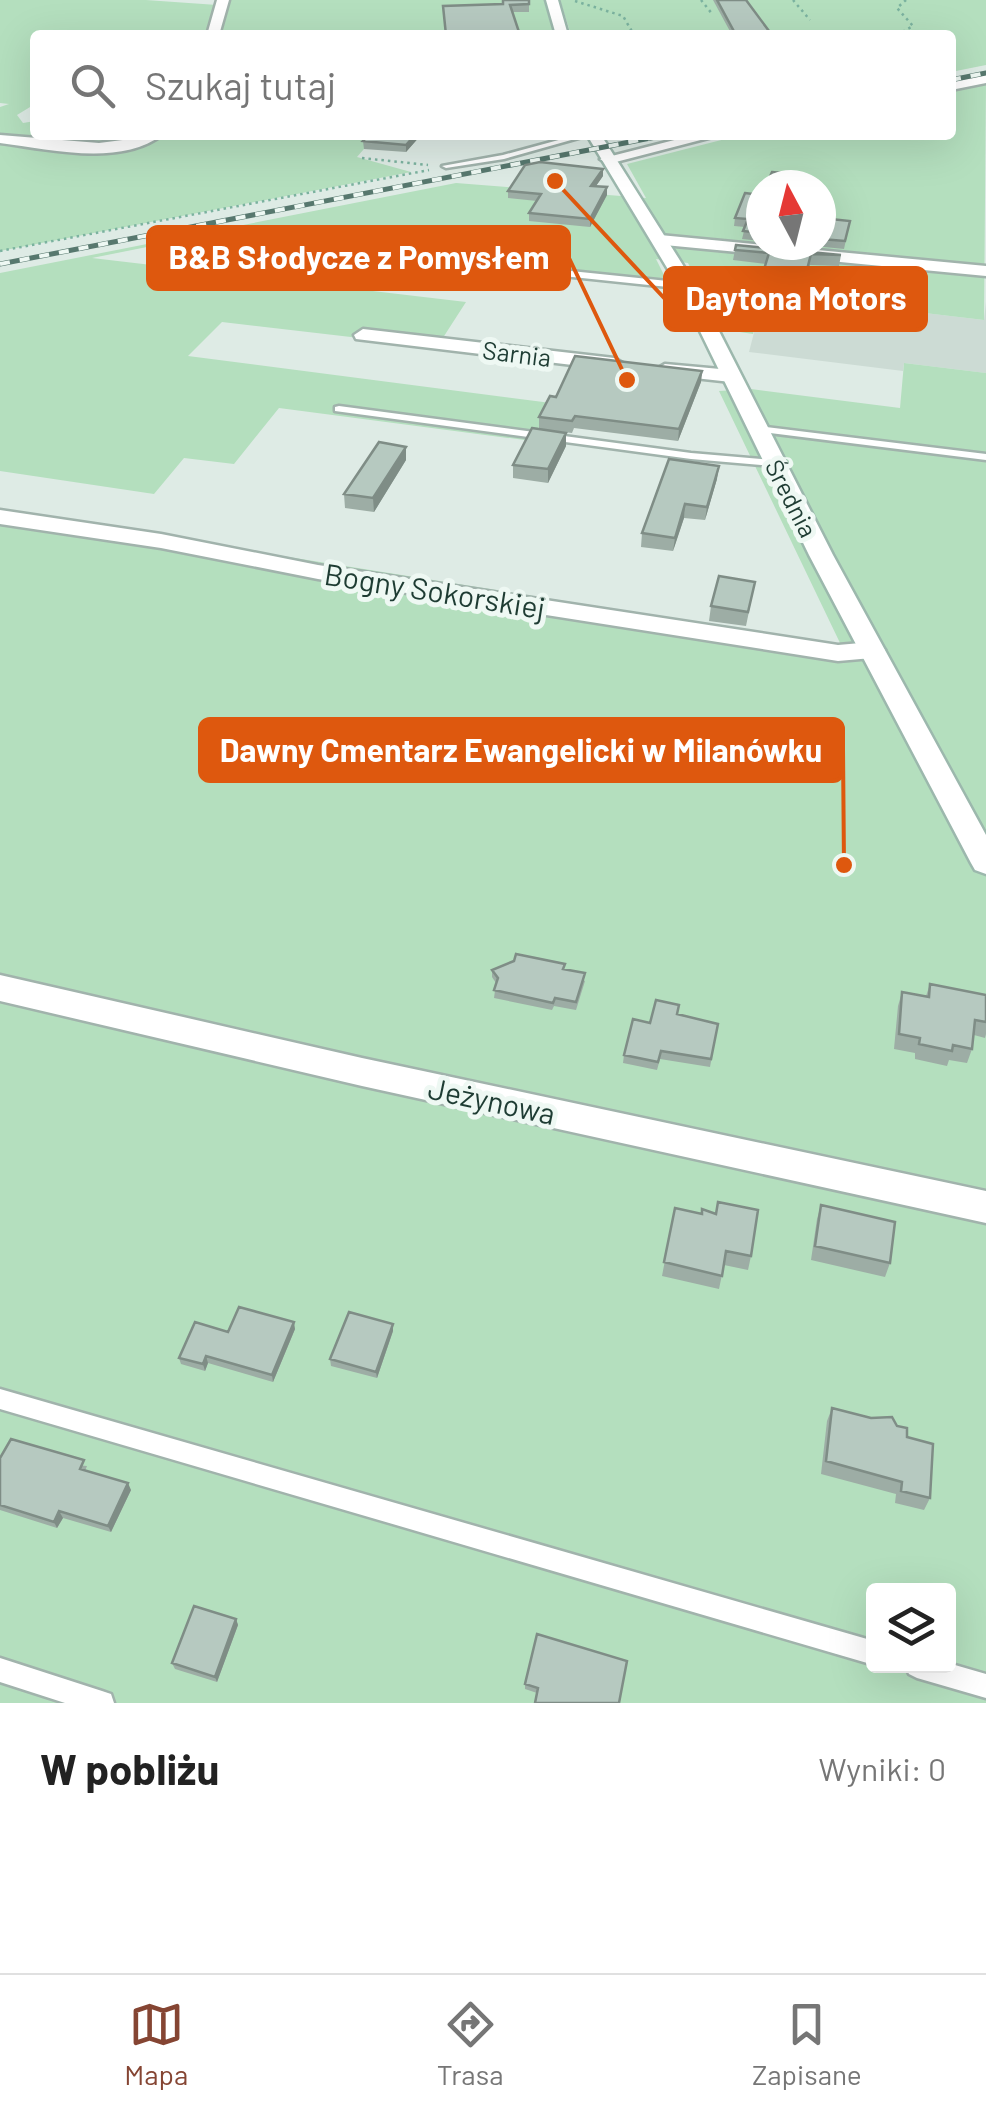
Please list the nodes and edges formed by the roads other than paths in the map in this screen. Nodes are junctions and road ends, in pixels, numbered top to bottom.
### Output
1 (224, 0) edge
2 (552, 0) edge
3 (215, 30) edge
4 (561, 30) edge
5 (986, 79) edge
6 (956, 85) edge
7 (0, 139) edge
8 (142, 140) edge
9 (567, 140) edge
10 (597, 140) edge
11 (690, 140) edge
12 (608, 158) junction
13 (446, 166) road end
14 (660, 240) junction
15 (262, 242) dead end
16 (986, 271) edge
17 (688, 286) junction
18 (363, 335) dead end
19 (731, 376) junction
20 (339, 409) dead end
21 (757, 428) junction
22 (986, 457) edge
23 (774, 464) junction
24 (0, 516) edge
25 (872, 650) junction
26 (986, 863) edge
27 (0, 988) edge
28 (986, 1207) edge
29 (0, 1399) edge
30 (866, 1651) edge
31 (0, 1670) edge
32 (940, 1673) edge
33 (986, 1686) edge
34 (102, 1703) edge

1 - 3 street
2 - 4 street
5 - 6 street
7 - 8 street
9 - 13 lane
10 - 12 street, Średnia
11 - 12 street
12 - 14 street, Średnia
14 - 16 street
14 - 17 street, Średnia
15 - 17 lane
17 - 19 street, Średnia
18 - 19 street, Sarnia
19 - 21 street, Średnia
20 - 23 lane
21 - 22 lane
21 - 23 street, Średnia
23 - 25 street, Średnia
24 - 25 street, Bogny Sokorskiej
25 - 26 street, Średnia
27 - 28 street, Jeżynowa
29 - 30 lane
31 - 34 lane
32 - 33 lane

